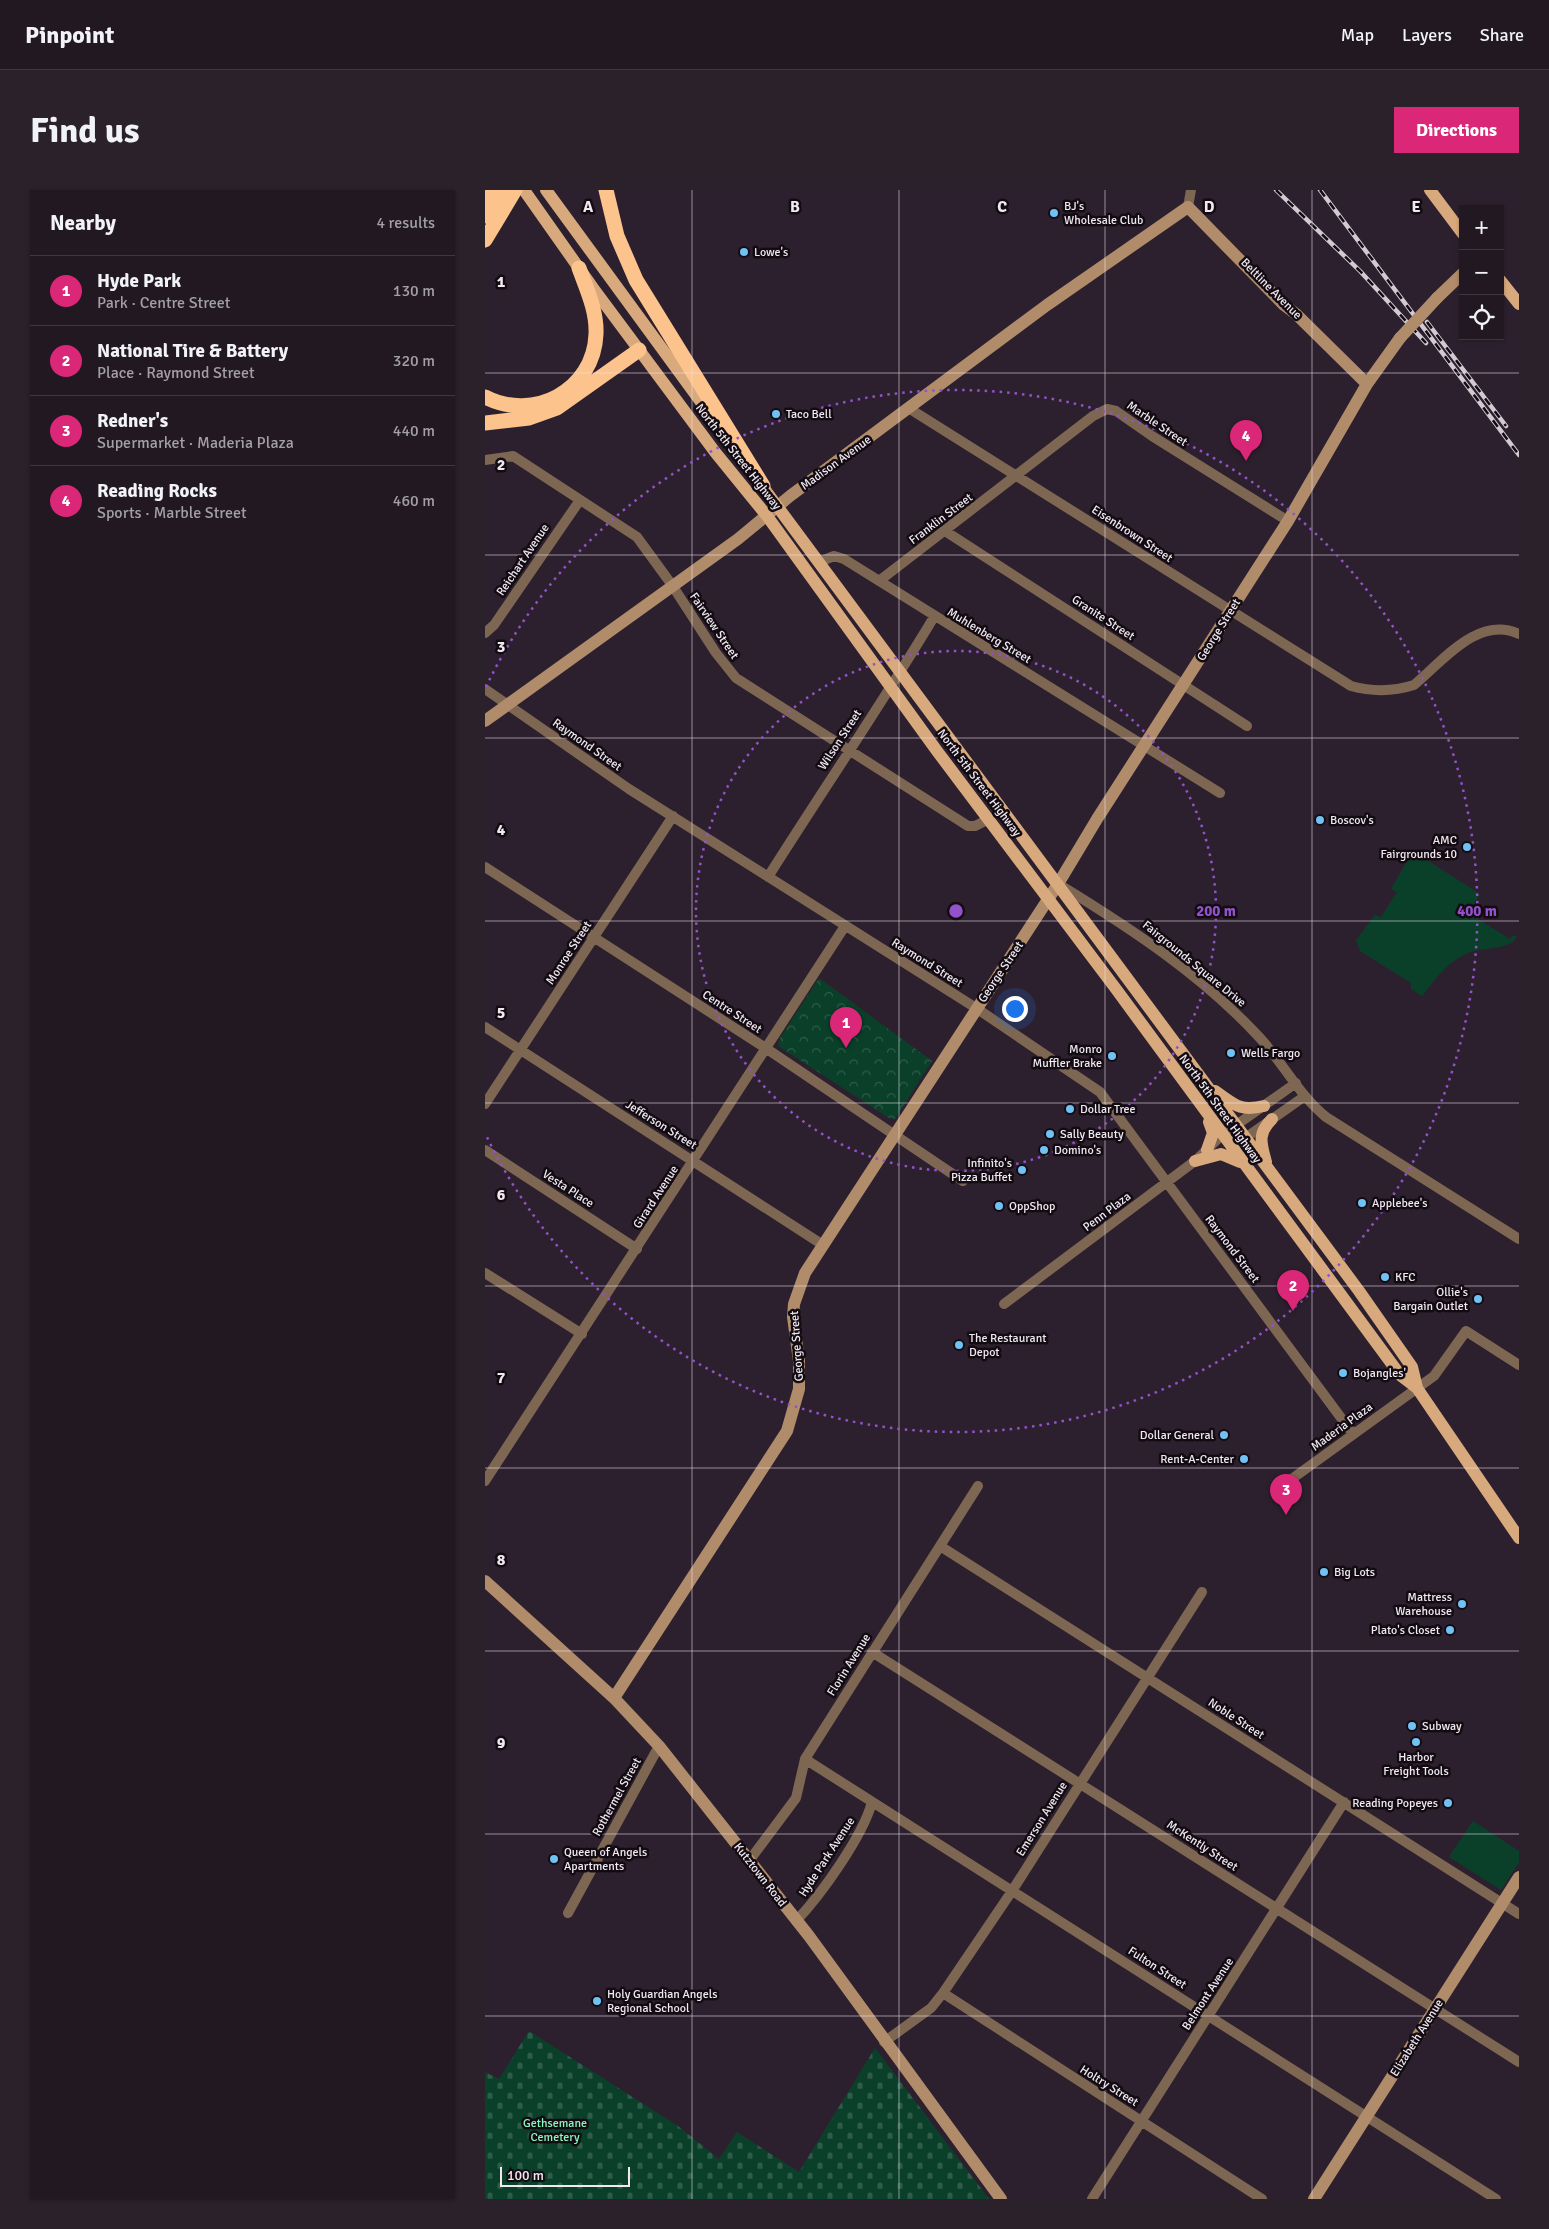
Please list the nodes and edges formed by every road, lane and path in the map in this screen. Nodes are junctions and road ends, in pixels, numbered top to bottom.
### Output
1 (490, 190) edge
2 (505, 190) edge
3 (515, 190) edge
4 (524, 190) edge
5 (546, 190) edge
6 (606, 190) edge
7 (1191, 190) edge
8 (1430, 190) edge
9 (485, 197) edge
10 (1188, 207) junction
11 (485, 216) edge
12 (1459, 229) edge
13 (485, 240) edge
14 (579, 268) junction
15 (1459, 277) edge
16 (1504, 285) edge
17 (1519, 304) edge
18 (649, 332) junction
19 (639, 350) junction
20 (1367, 384) junction
21 (485, 397) edge
22 (910, 409) junction
23 (485, 423) edge
24 (485, 460) edge
25 (1017, 476) junction
26 (763, 486) junction
27 (580, 500) junction
28 (778, 507) junction
29 (767, 516) junction
30 (1288, 521) junction
31 (945, 531) junction
32 (819, 562) junction
33 (879, 581) junction
34 (672, 585) junction
35 (1230, 612) junction
36 (934, 617) junction
37 (485, 633) edge
38 (1519, 634) edge
39 (901, 672) junction
40 (1184, 684) junction
41 (891, 686) junction
42 (485, 688) edge
43 (509, 704) junction
44 (485, 721) edge
45 (1247, 726) dead end
46 (1145, 746) junction
47 (849, 750) junction
48 (1220, 793) dead end
49 (673, 816) junction
50 (989, 819) junction
51 (485, 868) edge
52 (768, 877) junction
53 (1058, 884) junction
54 (1049, 898) junction
55 (845, 926) junction
56 (594, 937) junction
57 (976, 1008) junction
58 (485, 1027) edge
59 (767, 1049) junction
60 (520, 1050) junction
61 (1295, 1083) junction
62 (1209, 1087) junction
63 (1305, 1096) junction
64 (485, 1104) edge
65 (1264, 1106) junction
66 (1205, 1110) junction
67 (1272, 1119) junction
68 (1236, 1125) junction
69 (894, 1135) junction
70 (1222, 1135) junction
71 (1245, 1138) junction
72 (1231, 1148) junction
73 (485, 1150) edge
74 (1207, 1150) junction
75 (1195, 1160) junction
76 (695, 1161) junction
77 (1243, 1164) junction
78 (1267, 1169) junction
79 (963, 1181) dead end
80 (1167, 1183) junction
81 (1519, 1239) edge
82 (823, 1244) junction
83 (637, 1248) junction
84 (485, 1272) edge
85 (1004, 1304) dead end
86 (582, 1334) junction
87 (1519, 1365) edge
88 (1417, 1388) junction
89 (1353, 1434) junction
90 (485, 1481) edge
91 (978, 1486) dead end
92 (1283, 1486) dead end
93 (1519, 1538) edge
94 (940, 1546) junction
95 (486, 1584) edge
96 (1202, 1592) dead end
97 (872, 1652) junction
98 (1146, 1677) junction
99 (614, 1698) junction
100 (659, 1746) junction
101 (805, 1759) junction
102 (1080, 1782) junction
103 (873, 1802) junction
104 (1344, 1802) junction
105 (749, 1861) junction
106 (1519, 1877) edge
107 (1012, 1891) junction
108 (1502, 1903) junction
109 (1277, 1909) junction
110 (568, 1913) dead end
111 (1519, 1914) edge
112 (796, 1921) junction
113 (943, 1993) junction
114 (1436, 2008) junction
115 (1208, 2016) junction
116 (884, 2042) junction
117 (1519, 2062) edge
118 (1367, 2116) junction
119 (1141, 2121) junction
120 (1001, 2199) edge
121 (1092, 2199) edge
122 (1262, 2199) edge
123 (1314, 2199) edge
124 (1496, 2199) edge

1 - 9 highway
2 - 11 highway
3 - 13 highway
4 - 14 main road, North 5th Street Highway
5 - 18 main road, North 5th Street Highway
6 - 26 highway
7 - 10 street
8 - 12 main road
10 - 20 street, Beltline Avenue
10 - 22 street, Madison Avenue
14 - 19 main road, North 5th Street Highway
14 - 21 highway
15 - 20 street, George Street, bridge
16 - 17 main road
18 - 19 main road
18 - 26 main road, North 5th Street Highway
19 - 23 highway
19 - 29 main road, North 5th Street Highway
20 - 30 street, George Street
22 - 25 street, Eisenbrown Street
22 - 28 street, Madison Avenue
24 - 27 street, Fairview Street
25 - 30 street, Marble Street
25 - 31 street, Franklin Street
25 - 35 street, Eisenbrown Street
26 - 28 main road, North 5th Street Highway
27 - 34 street, Fairview Street
27 - 37 street, Reichart Avenue
28 - 29 street, Madison Avenue
28 - 32 main road, North 5th Street Highway
29 - 34 street, Madison Avenue
29 - 41 main road, North 5th Street Highway
30 - 35 street, George Street
31 - 33 street, Franklin Street
31 - 40 street, Granite Street
32 - 33 street, Muhlenberg Street
32 - 39 main road, North 5th Street Highway
33 - 36 street, Muhlenberg Street
34 - 43 street, Madison Avenue
34 - 47 street, Fairview Street
35 - 38 street, Eisenbrown Street
35 - 40 street, George Street
36 - 39 street, Wilson Street
36 - 46 street, Muhlenberg Street
39 - 41 street, Wilson Street
39 - 53 main road, North 5th Street Highway
40 - 45 street, Granite Street
40 - 46 street, George Street
41 - 47 street, Wilson Street
41 - 50 main road, North 5th Street Highway
42 - 43 street, Raymond Street
43 - 44 street, Madison Avenue
43 - 49 street, Raymond Street
46 - 48 street, Muhlenberg Street
46 - 53 street, George Street
47 - 50 street, Fairview Street
47 - 52 street, Wilson Street
49 - 52 street, Raymond Street
49 - 56 street, Monroe Street
50 - 54 main road, North 5th Street Highway
51 - 56 street, Centre Street
52 - 55 street, Raymond Street
53 - 54 street, George Street
53 - 61 street, Fairgrounds Square Drive
53 - 62 main road, North 5th Street Highway
54 - 57 street, George Street
54 - 66 main road, North 5th Street Highway
55 - 57 street, Raymond Street
55 - 59 street, Girard Avenue
56 - 59 street, Centre Street
56 - 60 street, Monroe Street
57 - 69 street, George Street
57 - 80 street, Raymond Street
58 - 60 street, Jefferson Street
59 - 69 street, Centre Street
59 - 76 street, Girard Avenue
60 - 64 street, Monroe Street
60 - 76 street, Jefferson Street
61 - 63 street, Fairgrounds Square Drive
61 - 65 street
62 - 65 main road
62 - 68 main road, North 5th Street Highway
63 - 67 street
63 - 81 street, Fairgrounds Square Drive
65 - 68 street
66 - 70 main road, North 5th Street Highway
66 - 74 main road
67 - 71 street
67 - 78 main road
68 - 70 street
68 - 71 main road, North 5th Street Highway
69 - 79 street, Centre Street
69 - 82 street, George Street
70 - 72 main road, North 5th Street Highway
70 - 74 street, Penn Plaza
71 - 72 street
71 - 78 main road, North 5th Street Highway
72 - 77 main road, North 5th Street Highway
73 - 83 street, Vesta Place
74 - 75 street, Penn Plaza
75 - 77 main road
75 - 80 street, Penn Plaza
76 - 82 street, Jefferson Street
76 - 83 street, Girard Avenue
77 - 88 main road, North 5th Street Highway
78 - 88 main road, North 5th Street Highway
80 - 85 street, Penn Plaza
80 - 89 street, Raymond Street
82 - 99 street, George Street
83 - 86 street, Girard Avenue
84 - 86 street
86 - 90 street, Girard Avenue
87 - 88 street, Maderia Plaza
88 - 89 street, Maderia Plaza
88 - 93 main road, North 5th Street Highway
89 - 92 street, Maderia Plaza
91 - 94 street, Florin Avenue
94 - 97 street, Florin Avenue
94 - 98 street, Noble Street
95 - 99 street, Kutztown Road
96 - 98 street, Emerson Avenue
97 - 101 street, Florin Avenue
97 - 102 street, McKently Street
98 - 102 street, Emerson Avenue
98 - 104 street, Noble Street
99 - 100 street, Kutztown Road
100 - 105 street, Kutztown Road
100 - 110 street, Rothermel Street
101 - 103 street, Fulton Street
101 - 105 street, Florin Avenue
102 - 107 street, Emerson Avenue
102 - 109 street, McKently Street
103 - 107 street, Fulton Street
103 - 112 street, Hyde Park Avenue
104 - 108 street, Noble Street
104 - 109 street, Belmont Avenue
105 - 112 street, Kutztown Road
106 - 108 street, Elizabeth Avenue
107 - 113 street, Emerson Avenue
107 - 115 street, Fulton Street
108 - 111 street, Noble Street
108 - 114 street, Elizabeth Avenue
109 - 114 street, McKently Street
109 - 115 street, Belmont Avenue
112 - 116 street, Kutztown Road
113 - 116 street, Emerson Avenue
113 - 119 street, Holtry Street
114 - 117 street, McKently Street
114 - 118 street, Elizabeth Avenue
115 - 118 street, Fulton Street
115 - 119 street, Belmont Avenue
116 - 120 street, Kutztown Road
118 - 123 street, Elizabeth Avenue
118 - 124 street, Fulton Street
119 - 121 street, Belmont Avenue
119 - 122 street, Holtry Street

